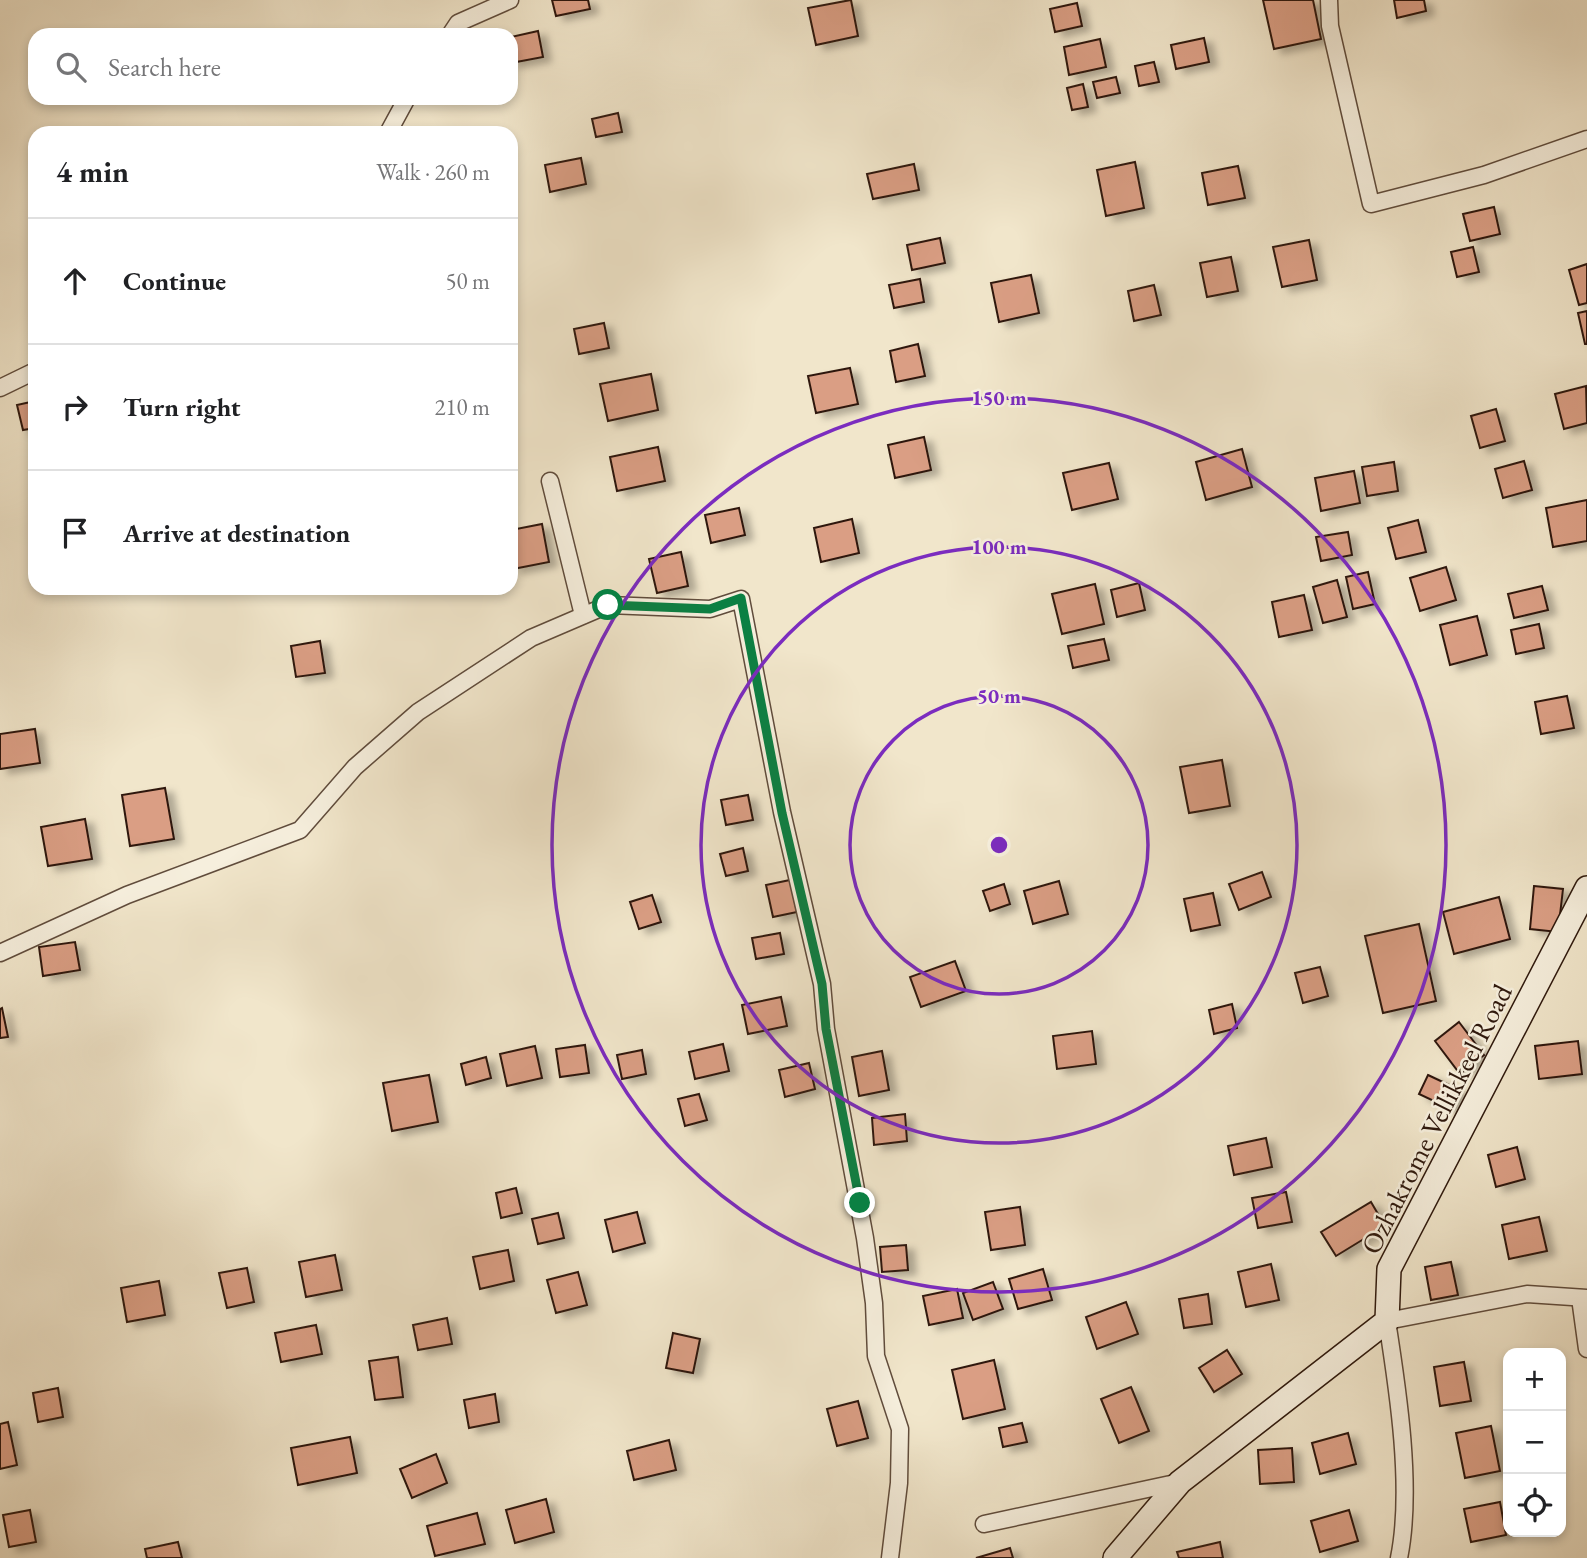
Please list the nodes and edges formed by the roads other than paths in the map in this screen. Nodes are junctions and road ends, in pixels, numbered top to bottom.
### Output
1 (510, 0) edge
2 (1329, 0) edge
3 (455, 28) edge
4 (404, 105) edge
5 (392, 126) edge
6 (1587, 139) edge
7 (28, 374) edge
8 (0, 388) edge
9 (550, 481) dead end
10 (583, 615) junction
11 (1587, 888) edge
12 (0, 953) edge
13 (1584, 1298) edge
14 (1387, 1321) junction
15 (1587, 1349) edge
16 (1180, 1482) junction
17 (984, 1524) dead end
18 (890, 1558) edge
19 (1115, 1558) edge
20 (1399, 1558) edge

1 - 3 street
2 - 6 street
4 - 5 street
7 - 8 street
9 - 10 street
10 - 12 street
10 - 18 street
11 - 14 main road, Ozhakrome Vellikkeel Road
13 - 14 street
13 - 15 street
14 - 16 main road
14 - 20 street
16 - 17 street
16 - 19 main road

